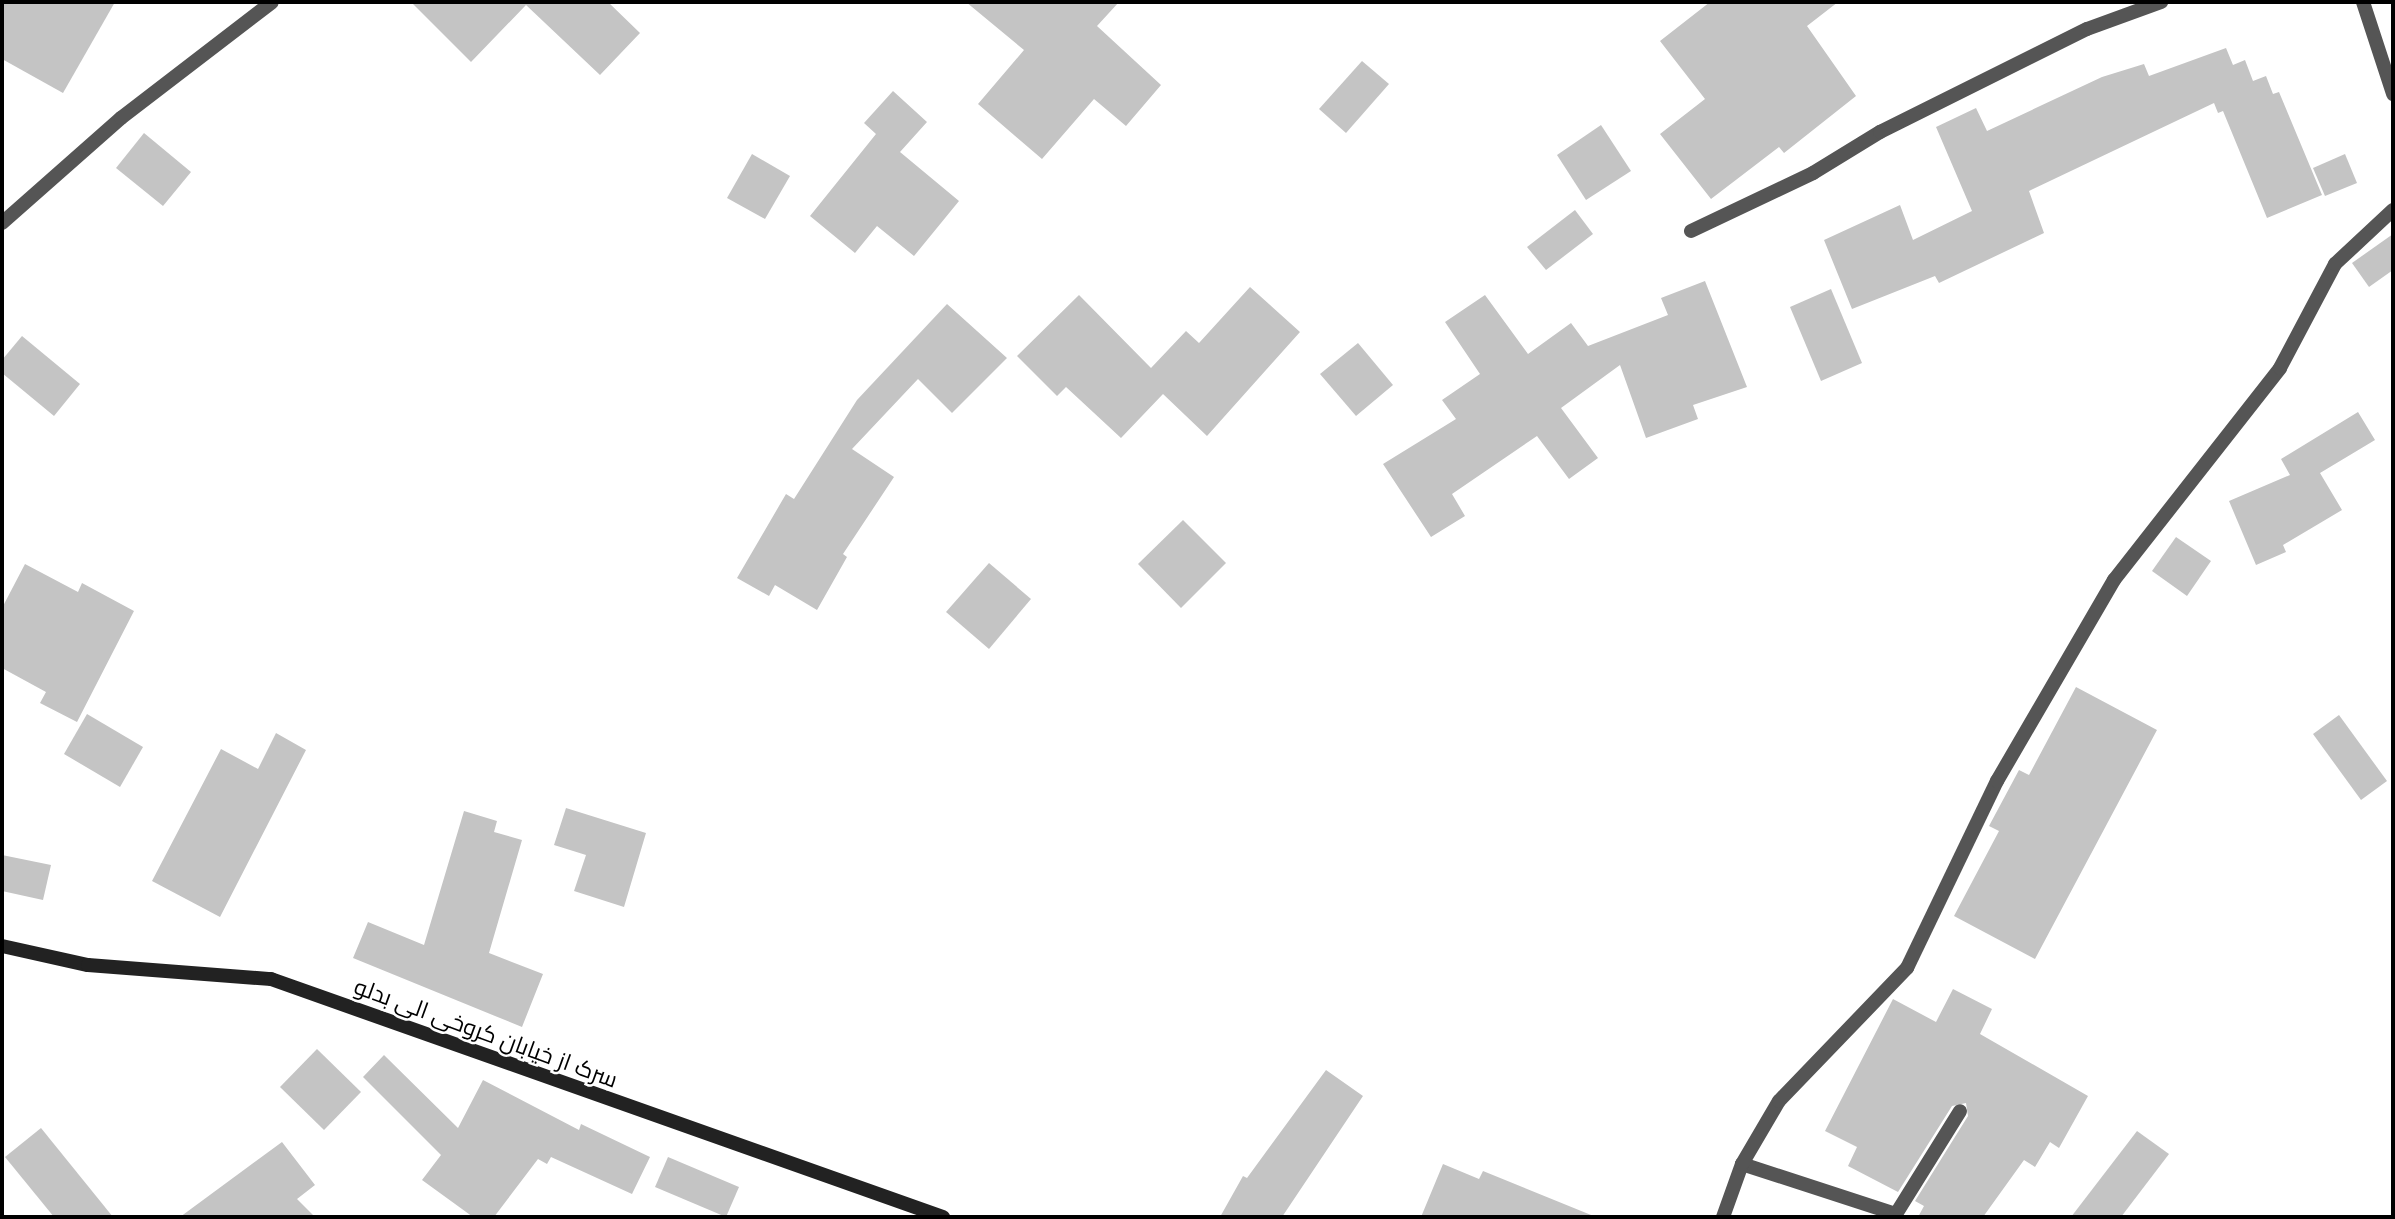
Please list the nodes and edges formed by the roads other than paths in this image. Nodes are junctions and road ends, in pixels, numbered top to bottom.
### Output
1 (272, 2) edge
2 (2161, 2) edge
3 (2363, 2) edge
4 (2393, 94) edge
5 (2393, 210) edge
6 (2, 223) edge
7 (1691, 231) dead end
8 (2, 946) edge
9 (1959, 1111) dead end
10 (1742, 1164) junction
11 (943, 1217) edge
12 (1723, 1217) edge

1 - 6 street
2 - 7 street
3 - 4 street
5 - 10 street
8 - 11 main road, سرک از خیابان کروخی الی بدلو
9 - 10 street
10 - 12 street

